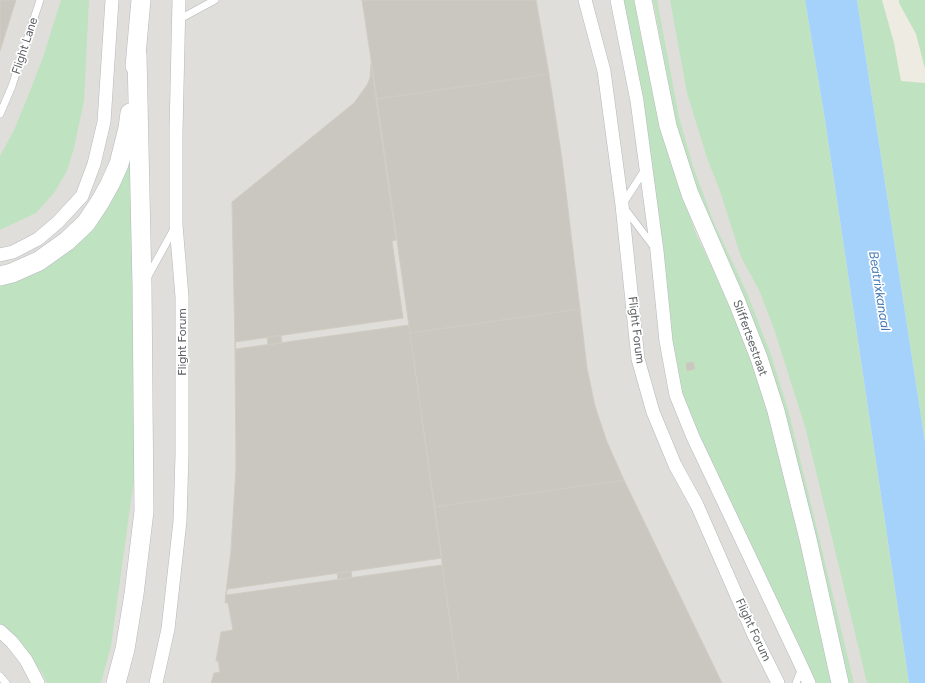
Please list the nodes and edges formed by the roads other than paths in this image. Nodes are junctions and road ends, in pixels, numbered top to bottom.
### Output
1 (40, 0) edge
2 (112, 0) edge
3 (141, 0) edge
4 (179, 0) edge
5 (215, 0) edge
6 (585, 0) edge
7 (617, 0) edge
8 (643, 0) edge
9 (178, 20) junction
10 (137, 54) junction
11 (0, 114) edge
12 (646, 168) junction
13 (622, 205) junction
14 (176, 225) junction
15 (657, 251) junction
16 (0, 255) edge
17 (0, 276) edge
18 (142, 286) junction
19 (0, 631) edge
20 (802, 668) junction
21 (0, 676) edge
22 (6, 683) edge
23 (38, 683) edge
24 (117, 683) edge
25 (156, 683) edge
26 (778, 683) edge
27 (796, 683) edge
28 (808, 683) edge
29 (840, 683) edge

1 - 11 lane, Flight Lane
2 - 16 street
3 - 10 main road
4 - 9 street, Flight Forum
5 - 9 lane
6 - 13 street, Flight Forum
7 - 12 street
8 - 29 street, Sliffertsestraat
9 - 14 street, Flight Forum
10 - 17 main road
10 - 18 main road
12 - 13 lane
12 - 15 street
13 - 15 lane
13 - 26 street, Flight Forum
14 - 18 lane
14 - 25 street, Flight Forum
15 - 20 street
18 - 24 main road
19 - 23 street
20 - 27 lane
20 - 28 street
21 - 22 lane

